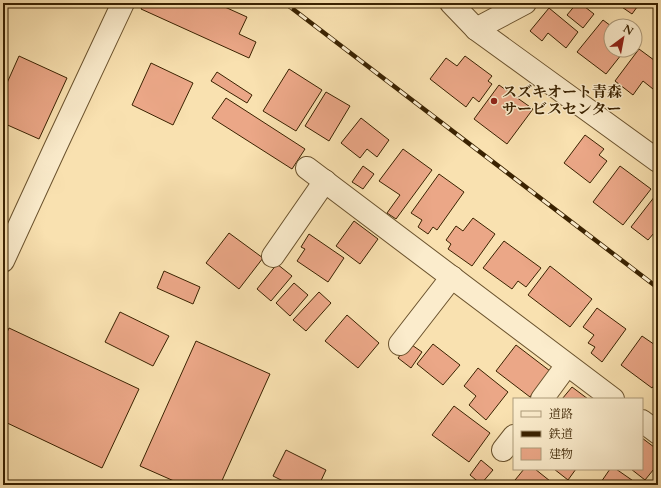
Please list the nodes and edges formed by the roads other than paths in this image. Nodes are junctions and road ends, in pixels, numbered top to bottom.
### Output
1 (124, 3) edge
2 (451, 3) edge
3 (525, 3) edge
4 (476, 29) junction
5 (658, 161) edge
6 (307, 168) dead end
7 (324, 181) junction
8 (273, 256) dead end
9 (3, 261) edge
10 (452, 277) junction
11 (400, 344) dead end
12 (567, 365) junction
13 (543, 398) edge
14 (612, 398) edge
15 (643, 422) edge
16 (658, 433) edge

1 - 9 street
2 - 4 street
3 - 4 street
4 - 5 street
6 - 7 street
7 - 8 street
7 - 10 street
10 - 11 street
10 - 12 street
12 - 13 street
12 - 14 street
15 - 16 street

